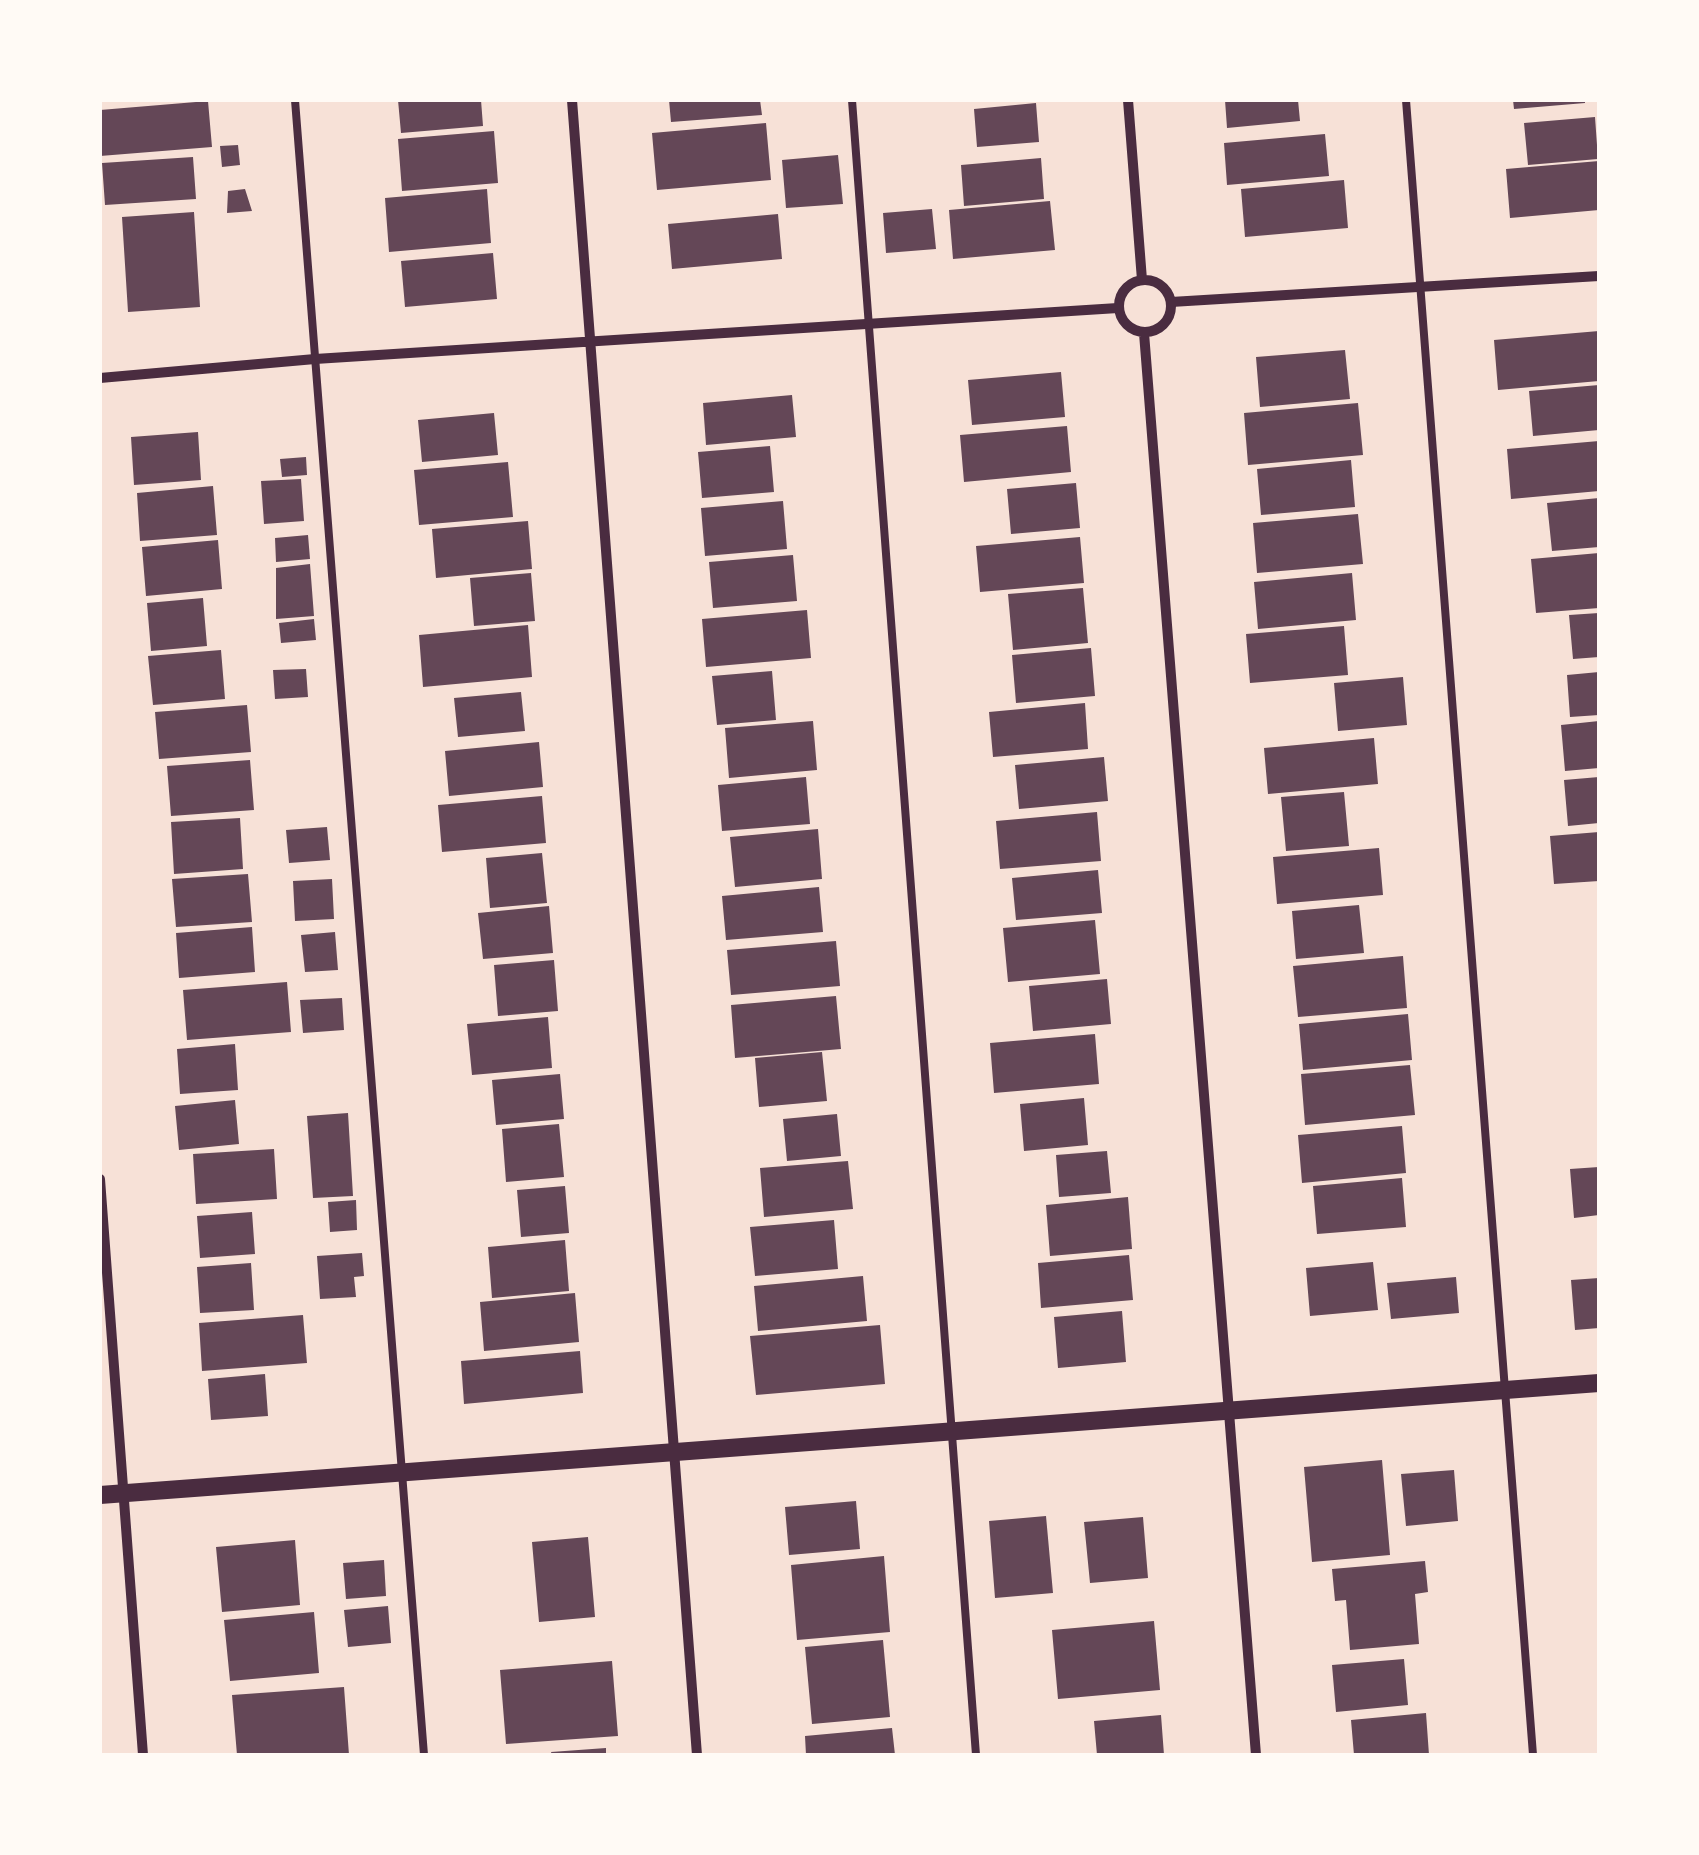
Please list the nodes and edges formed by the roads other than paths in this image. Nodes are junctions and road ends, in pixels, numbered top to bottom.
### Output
1 (295, 100) edge
2 (572, 100) edge
3 (852, 100) edge
4 (1128, 100) edge
5 (1406, 100) edge
6 (1599, 276) edge
7 (1142, 280) junction
8 (1420, 288) junction
9 (1171, 302) junction
10 (1118, 308) junction
11 (869, 323) junction
12 (1144, 333) junction
13 (592, 342) junction
14 (315, 359) junction
15 (100, 378) edge
16 (100, 1179) edge
17 (1599, 1384) edge
18 (1506, 1389) junction
19 (1231, 1411) junction
20 (952, 1432) junction
21 (676, 1452) junction
22 (404, 1471) junction
23 (123, 1493) junction
24 (100, 1495) edge
25 (143, 1755) edge
26 (424, 1755) edge
27 (697, 1755) edge
28 (976, 1755) edge
29 (1256, 1755) edge
30 (1534, 1755) edge

1 - 14 lane
2 - 13 street
3 - 11 lane
4 - 7 street
5 - 8 lane
6 - 8 street
7 - 9 street
7 - 10 street
8 - 9 street
8 - 18 lane
9 - 12 street
10 - 11 street
10 - 12 street
11 - 13 street
11 - 20 lane
12 - 19 street
13 - 14 street
13 - 21 street
14 - 15 street
14 - 22 lane
16 - 23 street
17 - 18 street
18 - 19 street
18 - 30 lane
19 - 20 street
19 - 29 street
20 - 21 street
20 - 28 lane
21 - 22 street
21 - 27 street
22 - 23 street
22 - 26 lane
23 - 24 street
23 - 25 street

